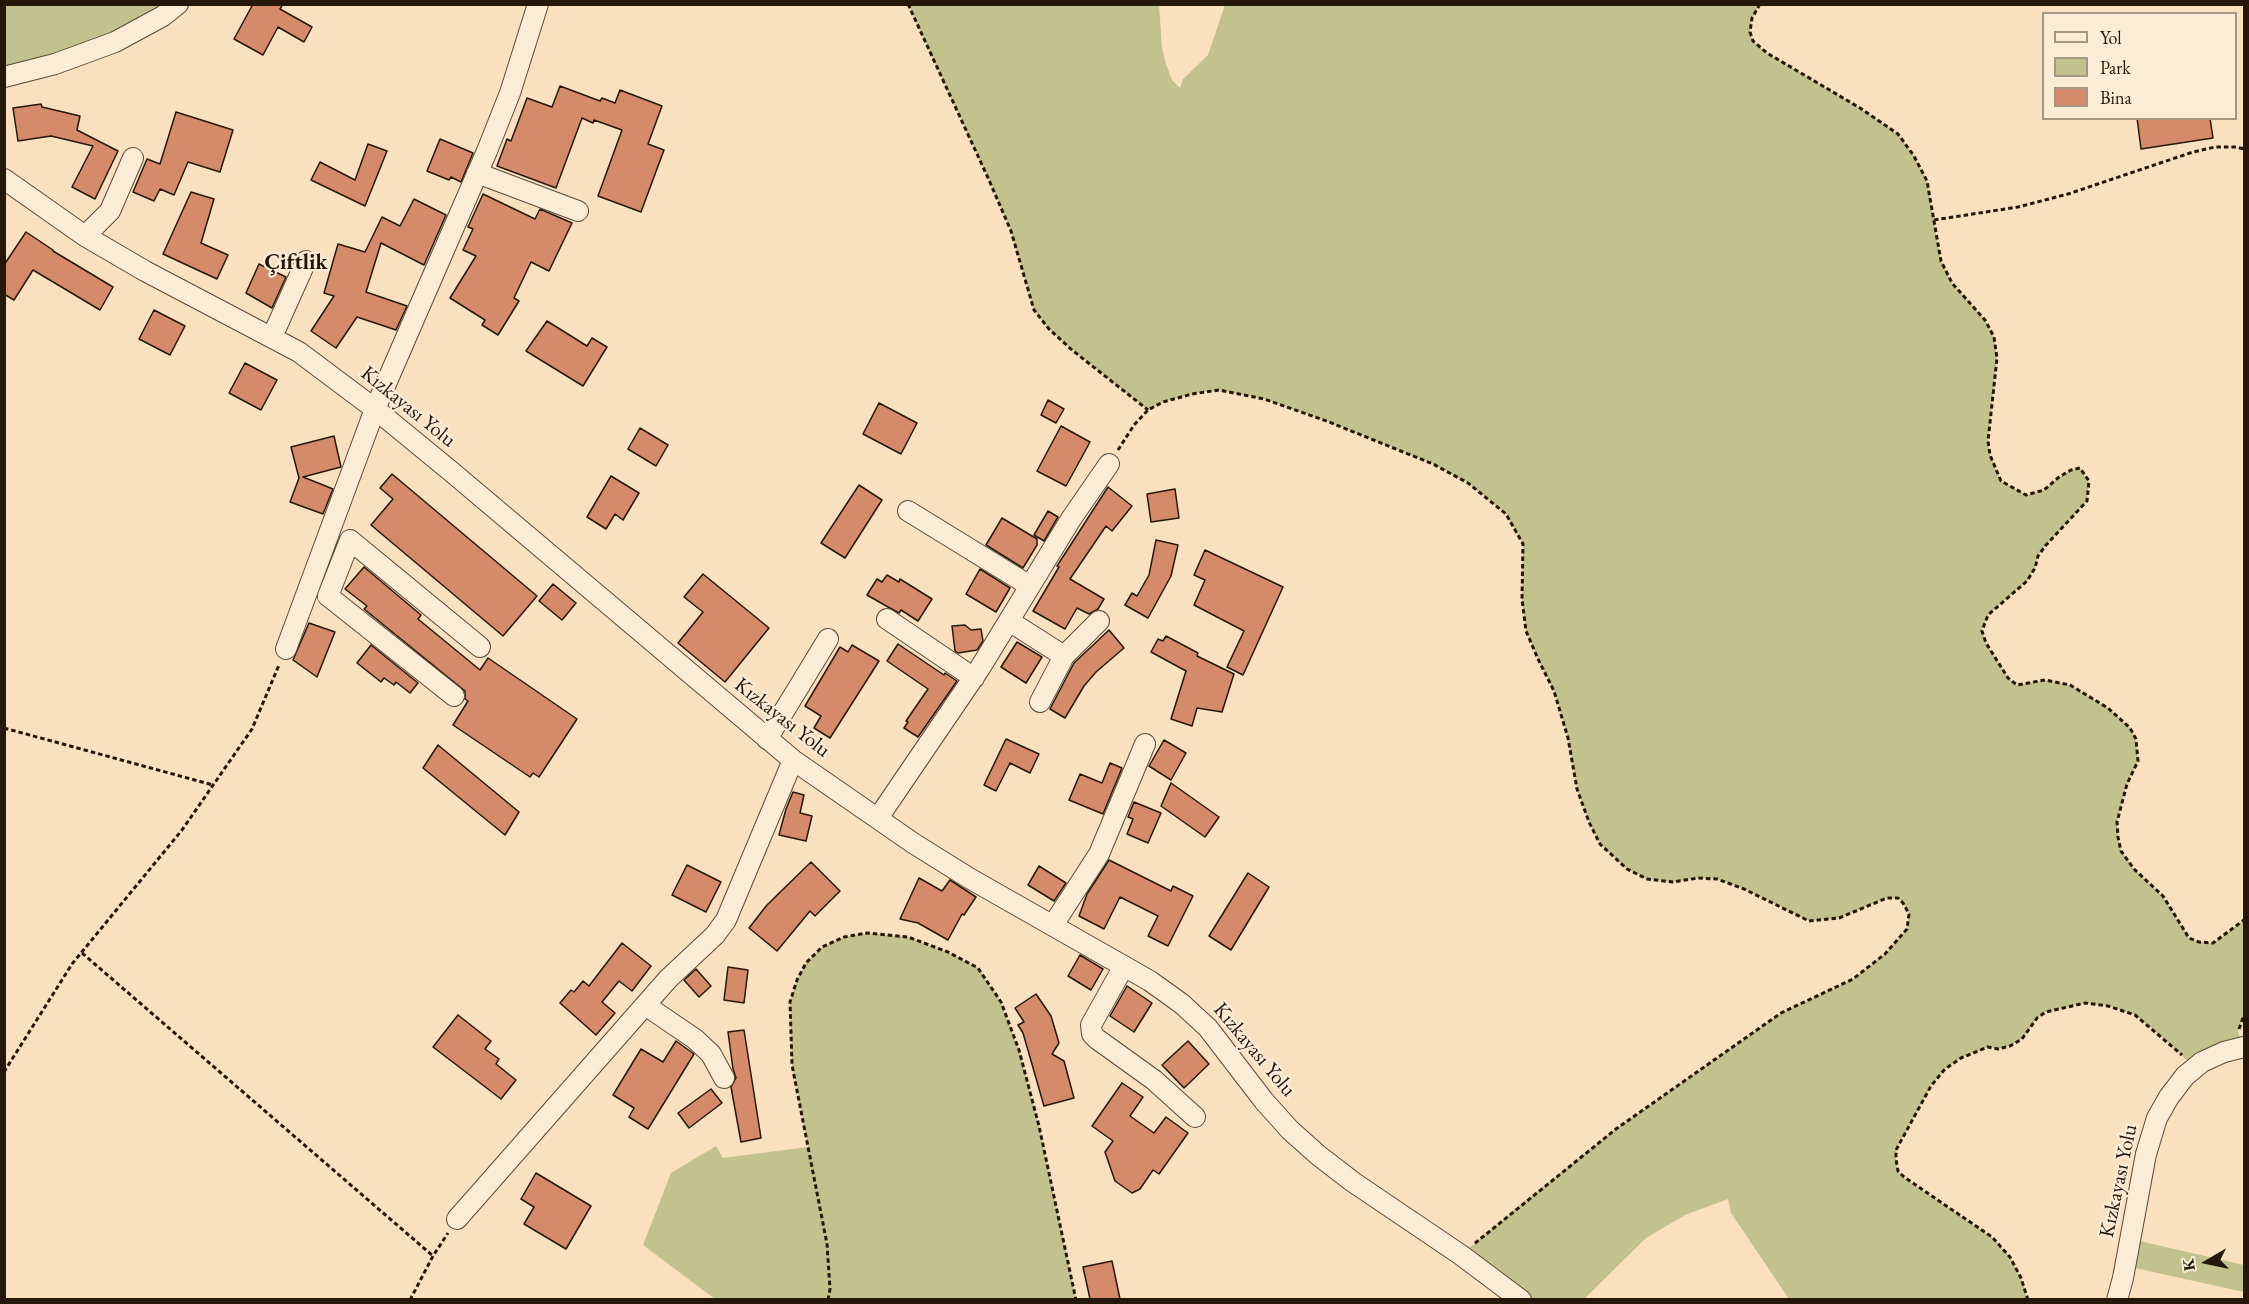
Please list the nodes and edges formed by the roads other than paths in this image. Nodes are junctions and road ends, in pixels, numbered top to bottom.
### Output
1 (178, 4) edge
2 (538, 4) edge
3 (4, 77) edge
4 (133, 158) dead end
5 (477, 173) junction
6 (4, 179) edge
7 (578, 211) dead end
8 (86, 236) junction
9 (306, 261) dead end
10 (272, 337) junction
11 (375, 409) junction
12 (1109, 464) road end
13 (908, 511) dead end
14 (1030, 586) junction
15 (328, 596) junction
16 (305, 598) junction
17 (887, 619) dead end
18 (1010, 621) junction
19 (1099, 621) dead end
20 (828, 639) dead end
21 (480, 647) dead end
22 (286, 649) road end
23 (1064, 656) junction
24 (974, 678) junction
25 (454, 696) dead end
26 (1040, 702) dead end
27 (767, 739) junction
28 (1145, 744) dead end
29 (793, 760) junction
30 (878, 818) junction
31 (1053, 925) junction
32 (1124, 966) junction
33 (645, 1005) junction
34 (2244, 1047) edge
35 (724, 1078) dead end
36 (1195, 1117) dead end
37 (457, 1219) road end
38 (1521, 1299) edge
39 (2117, 1299) edge

1 - 3 street
2 - 5 street
4 - 8 street
5 - 7 street
5 - 11 street
6 - 8 street, Kızkayası Yolu
8 - 10 street, Kızkayası Yolu
9 - 10 street
10 - 11 street, Kızkayası Yolu
11 - 16 street
11 - 27 street, Kızkayası Yolu
12 - 14 street
13 - 14 street
14 - 18 street
15 - 16 street
15 - 21 street
15 - 25 street
16 - 22 street
17 - 24 street
18 - 23 street
18 - 24 street
19 - 23 street
20 - 27 street
23 - 26 street
24 - 30 street
27 - 29 street, Kızkayası Yolu
28 - 31 street
29 - 30 street, Kızkayası Yolu
29 - 33 street
30 - 31 street, Kızkayası Yolu
31 - 32 street, Kızkayası Yolu
32 - 36 street
32 - 38 street, Kızkayası Yolu
33 - 35 street
33 - 37 street
34 - 39 street, Kızkayası Yolu

